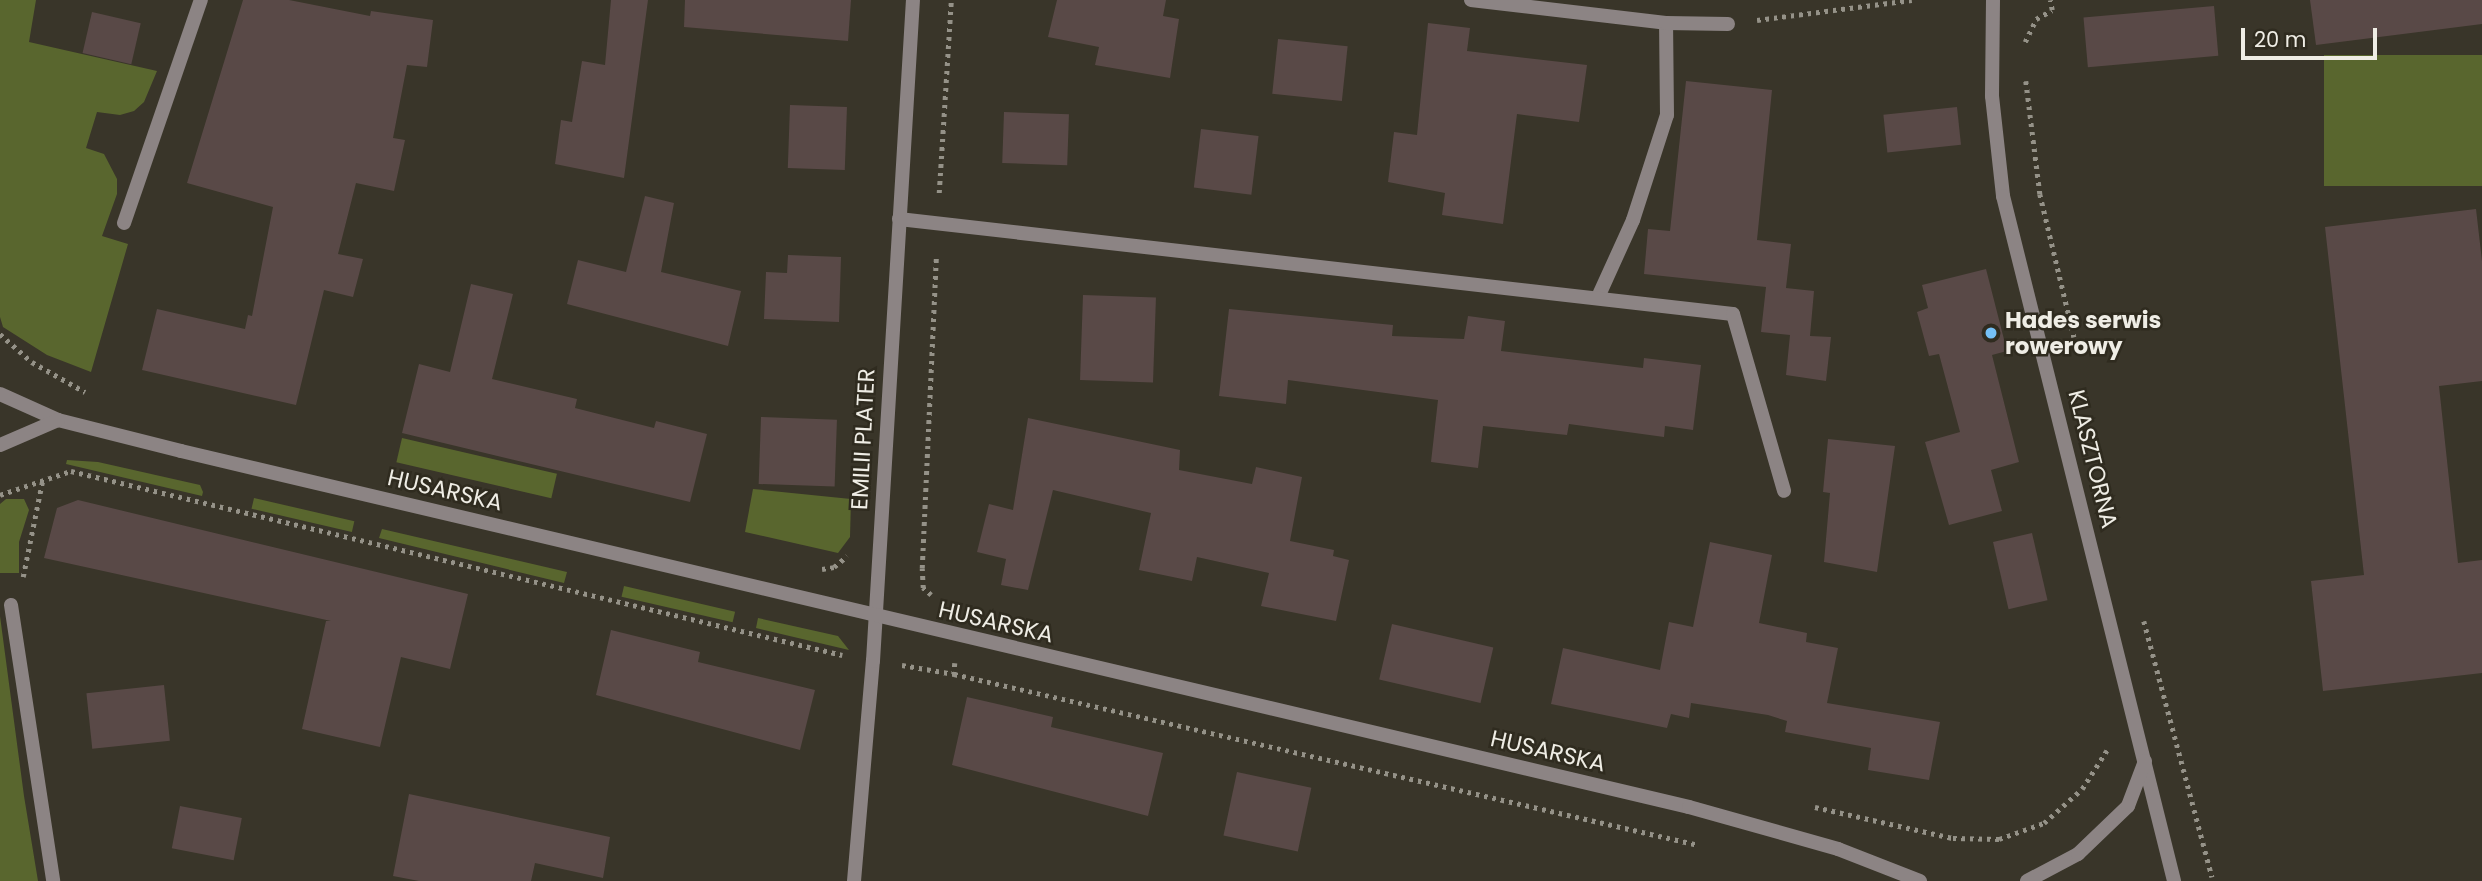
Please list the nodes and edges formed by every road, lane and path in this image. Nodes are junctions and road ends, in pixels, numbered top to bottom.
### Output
1 (201, 0) edge
2 (913, 0) edge
3 (951, 0) edge
4 (1471, 0) edge
5 (1912, 0) edge
6 (1993, 0) edge
7 (2050, 0) edge
8 (1666, 23) junction
9 (1728, 24) joint
10 (2022, 48) dead end
11 (2025, 75) dead end
12 (899, 219) junction
13 (124, 223) dead end
14 (937, 223) junction
15 (1599, 295) junction
16 (0, 334) edge
17 (2075, 343) dead end
18 (0, 394) edge
19 (99, 397) dead end
20 (58, 420) junction
21 (0, 445) edge
22 (43, 478) junction
23 (1784, 491) dead end
24 (0, 495) edge
25 (853, 547) dead end
26 (818, 569) dead end
27 (943, 599) dead end
28 (11, 606) joint
29 (2142, 613) dead end
30 (876, 617) junction
31 (958, 636) junction
32 (847, 656) dead end
33 (2146, 761) junction
34 (1714, 849) dead end
35 (2212, 877) dead end
36 (53, 881) edge
37 (855, 881) edge
38 (1920, 881) edge
39 (2027, 881) edge
40 (2174, 881) edge

1 - 13 street
2 - 12 street, EMILII PLATER
3 - 14 path
4 - 8 street
5 - 9 path
6 - 33 street, KLASZTORNA
7 - 10 path
8 - 9 street
8 - 15 street
11 - 17 path
12 - 14 street
12 - 30 street, EMILII PLATER
14 - 15 street
14 - 27 path
15 - 23 street
16 - 19 path
18 - 20 street, HUSARSKA
20 - 21 street
20 - 30 street, HUSARSKA
22 - 24 path
22 - 28 path
22 - 32 path
25 - 26 path
28 - 36 street
29 - 35 path
30 - 31 street, HUSARSKA
30 - 37 street, EMILII PLATER
31 - 34 path
31 - 38 street, HUSARSKA
33 - 39 street
33 - 40 street

